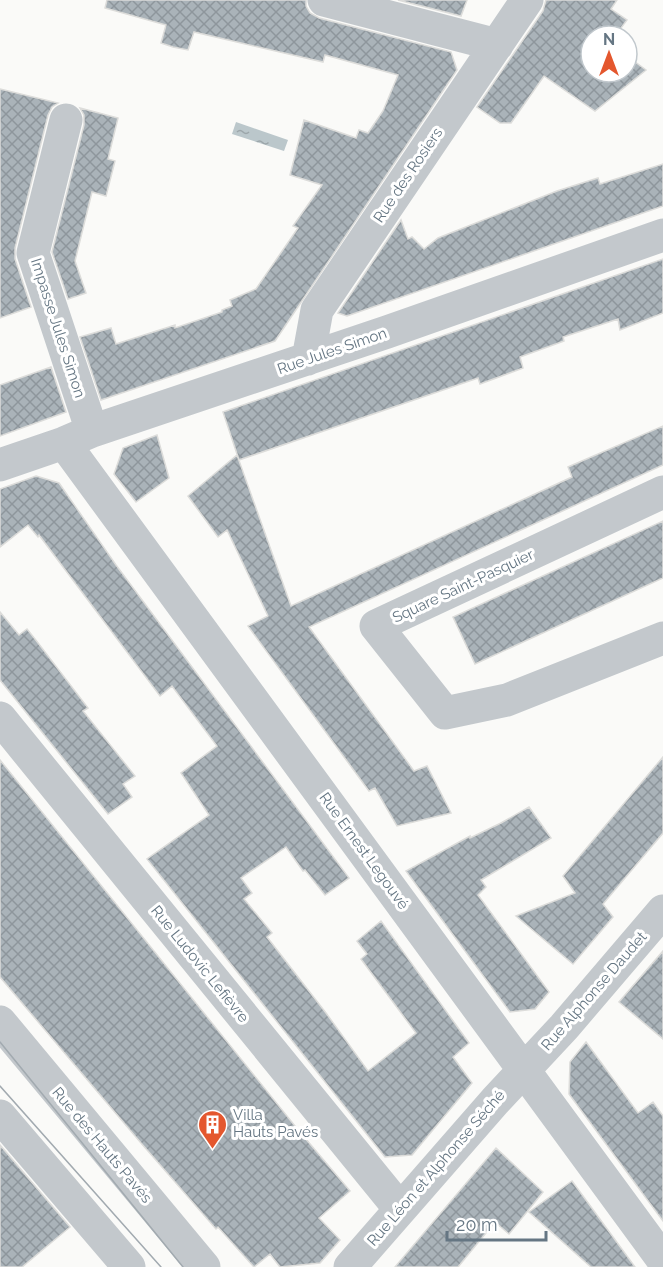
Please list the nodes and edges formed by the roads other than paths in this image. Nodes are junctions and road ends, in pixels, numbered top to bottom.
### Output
1 (324, 0) edge
2 (527, 0) edge
3 (496, 45) junction
4 (66, 120) dead end
5 (663, 235) edge
6 (308, 359) junction
7 (78, 437) junction
8 (0, 465) edge
9 (663, 492) edge
10 (663, 638) edge
11 (0, 718) edge
12 (663, 911) edge
13 (0, 1022) edge
14 (524, 1070) junction
15 (0, 1116) edge
16 (400, 1209) junction
17 (663, 1260) edge
18 (129, 1267) edge
19 (204, 1267) edge
20 (350, 1267) edge

1 - 3 street
2 - 3 street, Rue des Rosiers
3 - 6 street, Rue des Rosiers
4 - 7 street, Impasse Jules Simon
5 - 6 street, Rue Jules Simon
6 - 7 street, Rue Jules Simon
7 - 8 street, Rue Jules Simon
7 - 14 street, Rue Ernest Legouvé
9 - 10 street, Square Saint-Pasquier
11 - 16 street, Rue Ludovic Lefièvre
12 - 14 street, Rue Alphonse Daudet
13 - 19 street, Rue des Hauts Pavés
14 - 16 street, Rue Léon et Alphonse Séché
14 - 17 street, Rue Ernest Legouvé
15 - 18 street
16 - 20 street, Rue Léon et Alphonse Séché

